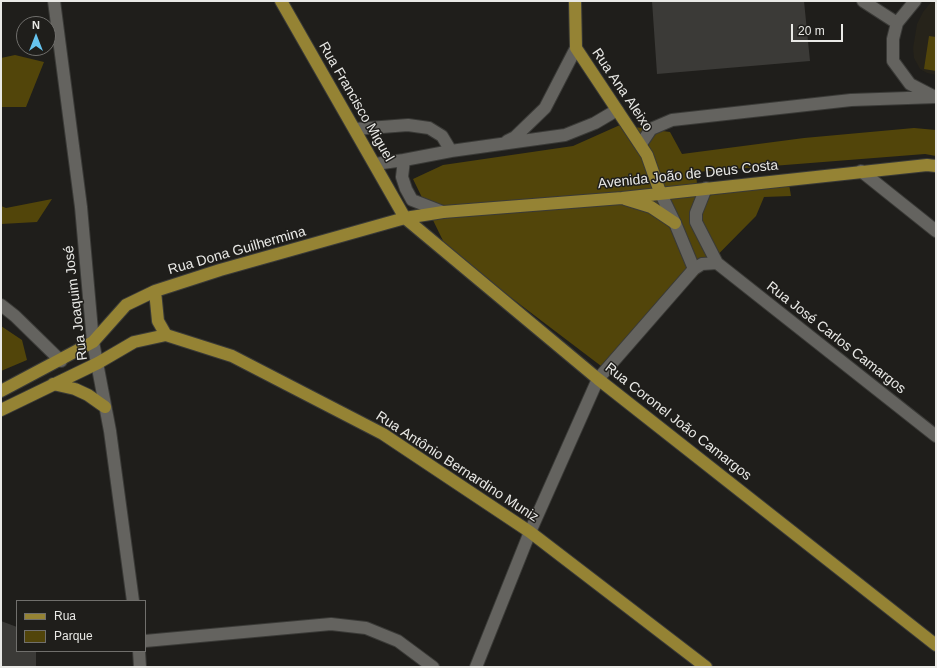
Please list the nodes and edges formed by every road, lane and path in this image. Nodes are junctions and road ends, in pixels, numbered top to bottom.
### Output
1 (54, 1) edge
2 (281, 1) edge
3 (575, 1) edge
4 (863, 1) edge
5 (915, 1) edge
6 (897, 23) junction
7 (576, 48) junction
8 (936, 97) edge
9 (617, 110) junction
10 (354, 129) junction
11 (502, 144) junction
12 (641, 144) junction
13 (451, 151) junction
14 (404, 160) junction
15 (375, 164) junction
16 (936, 166) edge
17 (861, 171) junction
18 (706, 188) junction
19 (660, 192) junction
20 (622, 198) junction
21 (442, 212) junction
22 (405, 218) junction
23 (675, 223) junction
24 (936, 231) edge
25 (717, 263) junction
26 (694, 269) junction
27 (155, 291) junction
28 (1, 306) edge
29 (166, 336) junction
30 (93, 342) junction
31 (61, 361) junction
32 (98, 363) junction
33 (598, 379) junction
34 (53, 384) junction
35 (1, 391) edge
36 (105, 407) junction
37 (1, 410) edge
38 (936, 436) edge
39 (530, 532) junction
40 (133, 600) edge
41 (146, 641) edge
42 (936, 645) edge
43 (139, 652) edge
44 (140, 667) edge
45 (434, 667) edge
46 (476, 667) edge
47 (706, 667) edge

1 - 30 street, Rua Joaquim José
2 - 10 main road, Rua Francisco Miguel
3 - 7 main road, Rua Ana Aleixo
4 - 6 street
5 - 6 street
6 - 8 street
7 - 9 main road, Rua Ana Aleixo
7 - 11 street
8 - 12 street
9 - 11 street
9 - 12 main road, Rua Ana Aleixo
10 - 13 street
10 - 15 main road, Rua Francisco Miguel
11 - 13 street
12 - 19 main road, Rua Ana Aleixo
13 - 14 street
14 - 15 street
14 - 21 street, Avenida João de Deus Costa
15 - 22 main road, Rua Francisco Miguel
16 - 17 main road, Avenida João de Deus Costa
17 - 18 main road, Avenida João de Deus Costa
17 - 24 street
18 - 19 main road, Avenida João de Deus Costa
18 - 25 street, Rua José Carlos Camargos
19 - 20 main road, Avenida João de Deus Costa
19 - 23 street
20 - 21 main road, Avenida João de Deus Costa
20 - 23 main road
21 - 22 main road, Avenida João de Deus Costa
22 - 27 main road, Rua Dona Guilhermina
22 - 33 main road, Rua Coronel João Camargos
23 - 26 street
25 - 26 street
25 - 38 street, Rua José Carlos Camargos
26 - 33 street
27 - 29 main road
27 - 30 main road, Rua Dona Guilhermina
28 - 31 street
29 - 32 main road
29 - 39 main road, Rua Antônio Bernardino Muniz
30 - 31 main road, Rua Dona Guilhermina
30 - 32 street, Rua Joaquim José
31 - 35 main road, Rua Dona Guilhermina
32 - 34 main road
32 - 36 street, Rua Joaquim José
33 - 39 street
33 - 42 main road, Rua Coronel João Camargos
34 - 36 main road
34 - 37 main road
36 - 40 street, Rua Joaquim José
39 - 46 street
39 - 47 main road, Rua Antônio Bernardino Muniz
41 - 45 street
43 - 44 street

